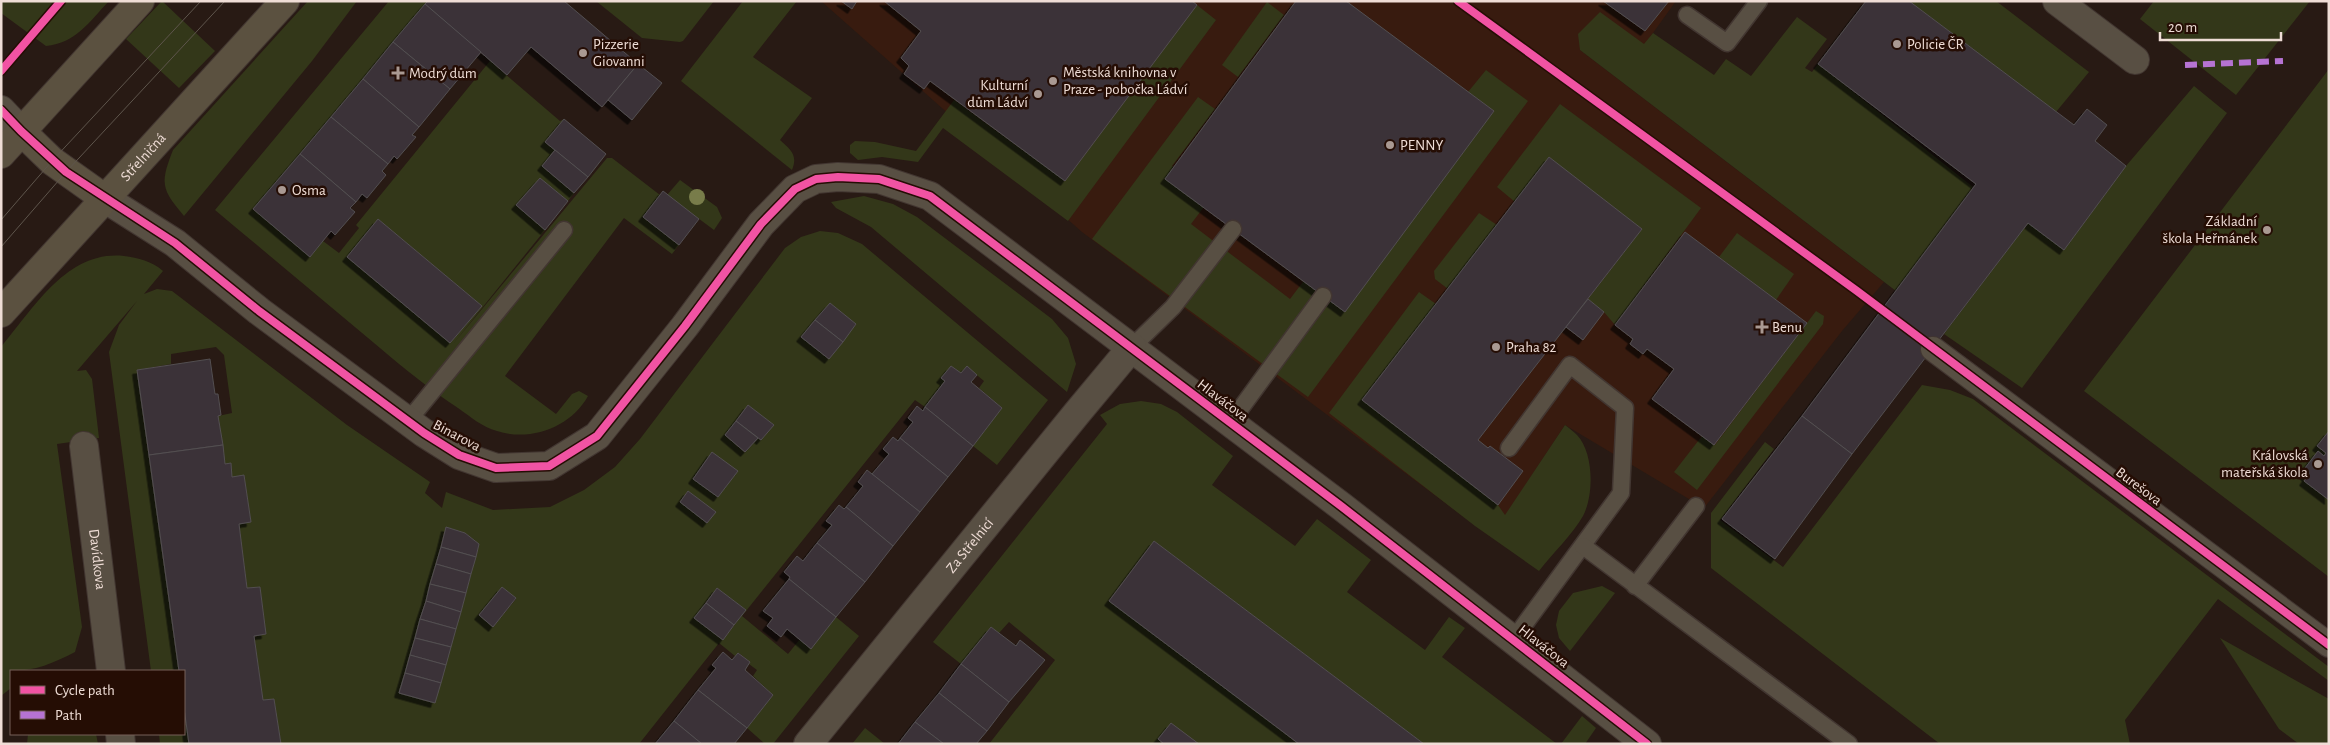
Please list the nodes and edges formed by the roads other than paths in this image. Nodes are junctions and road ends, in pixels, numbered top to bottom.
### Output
1 (140, 1) edge
2 (285, 1) edge
3 (1759, 1) edge
4 (2059, 2) edge
5 (1687, 16) dead end
6 (2135, 60) dead end
7 (1, 110) edge
8 (21, 131) junction
9 (1, 154) edge
10 (104, 198) junction
11 (761, 224) joint
12 (1233, 229) dead end
13 (564, 230) dead end
14 (1323, 296) dead end
15 (1, 313) edge
16 (1132, 348) junction
17 (1932, 349) dead end
18 (408, 421) junction
19 (1230, 423) junction
20 (84, 446) dead end
21 (1509, 448) dead end
22 (1696, 506) dead end
23 (1583, 546) junction
24 (1635, 586) junction
25 (1514, 640) junction
26 (2329, 645) edge
27 (111, 670) edge
28 (808, 744) edge
29 (1647, 744) edge
30 (1848, 744) edge

1 - 8 main road
2 - 10 main road, Střelničná
3 - 5 lane
4 - 6 street
7 - 8 street
8 - 9 main road
8 - 10 main road
10 - 15 main road, Střelničná
10 - 18 street, Binarova
11 - 16 street, Hlaváčova
11 - 18 street, Binarova
12 - 16 lane
13 - 18 lane
14 - 19 lane
16 - 19 street, Hlaváčova
16 - 28 street, Za Střelnicí
17 - 26 street, Burešova
19 - 25 street, Hlaváčova
20 - 27 street, Davídkova
21 - 23 lane
22 - 24 lane
23 - 24 lane
23 - 25 lane
24 - 30 lane
25 - 29 street, Hlaváčova

